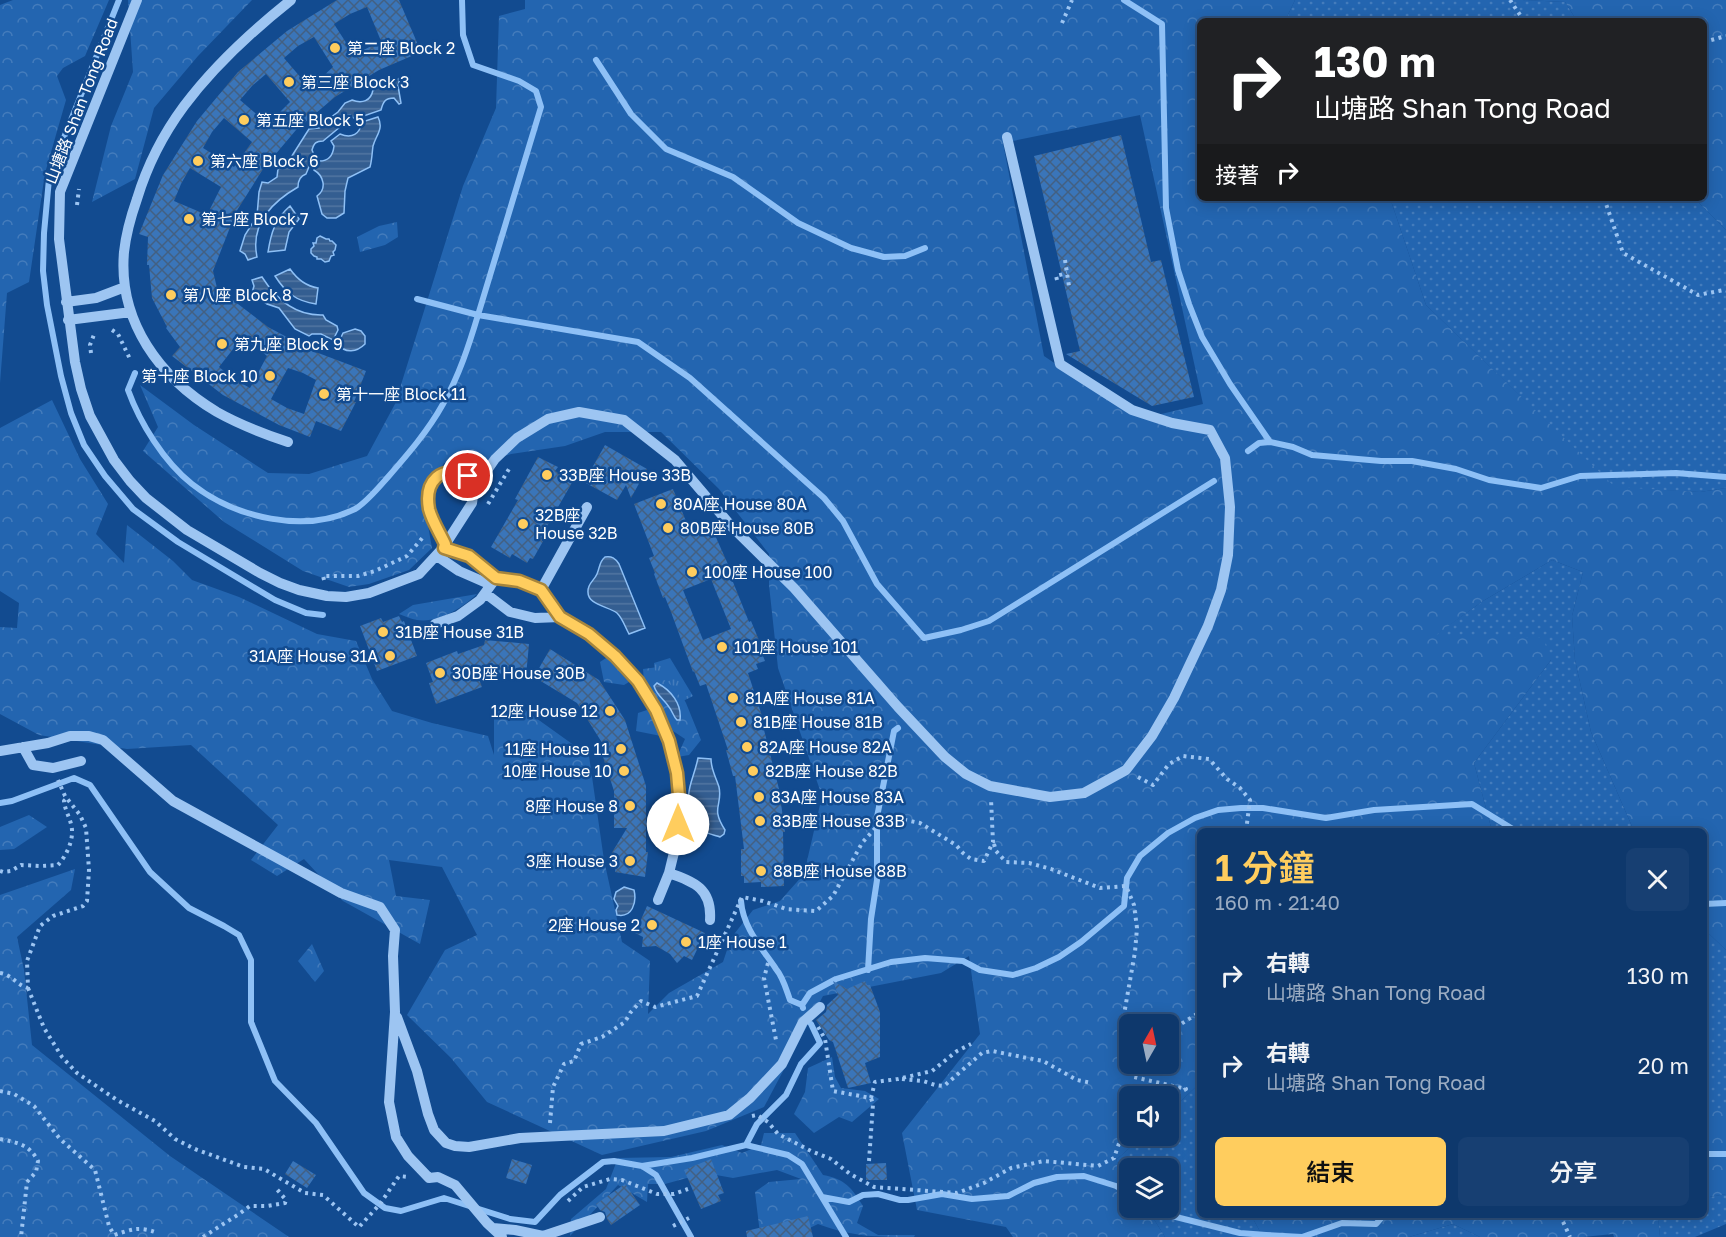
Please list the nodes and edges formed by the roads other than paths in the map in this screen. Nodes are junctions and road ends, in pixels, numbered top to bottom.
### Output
1 (136, 0) edge
2 (291, 0) edge
3 (1007, 137) dead end
4 (125, 287) junction
5 (66, 302) junction
6 (131, 312) junction
7 (68, 320) junction
8 (288, 442) dead end
9 (474, 489) junction
10 (587, 507) dead end
11 (442, 549) junction
12 (491, 585) junction
13 (541, 590) junction
14 (560, 617) junction
15 (435, 624) dead end
16 (23, 747) junction
17 (0, 751) edge
18 (81, 761) dead end
19 (669, 873) junction
20 (658, 900) dead end
21 (710, 920) dead end
22 (820, 1007) dead end
23 (395, 1011) junction
24 (600, 1217) dead end
25 (490, 1225) junction
26 (502, 1237) edge

1 - 5 street, 山塘路 Shan Tong Road
2 - 4 street
3 - 9 street, 山塘路 Shan Tong Road
4 - 5 street
4 - 6 street
5 - 7 street, 山塘路 Shan Tong Road
6 - 7 street
6 - 8 street
7 - 11 street, 山塘路 Shan Tong Road
9 - 11 street, 山塘路 Shan Tong Road
9 - 11 street
10 - 13 street
11 - 12 street
11 - 12 street
12 - 13 street
12 - 14 street
12 - 15 street
13 - 14 street
14 - 19 street
16 - 17 street
16 - 18 street
16 - 23 street
19 - 20 street
19 - 21 street
22 - 23 street
23 - 25 street
24 - 25 street
25 - 26 street

